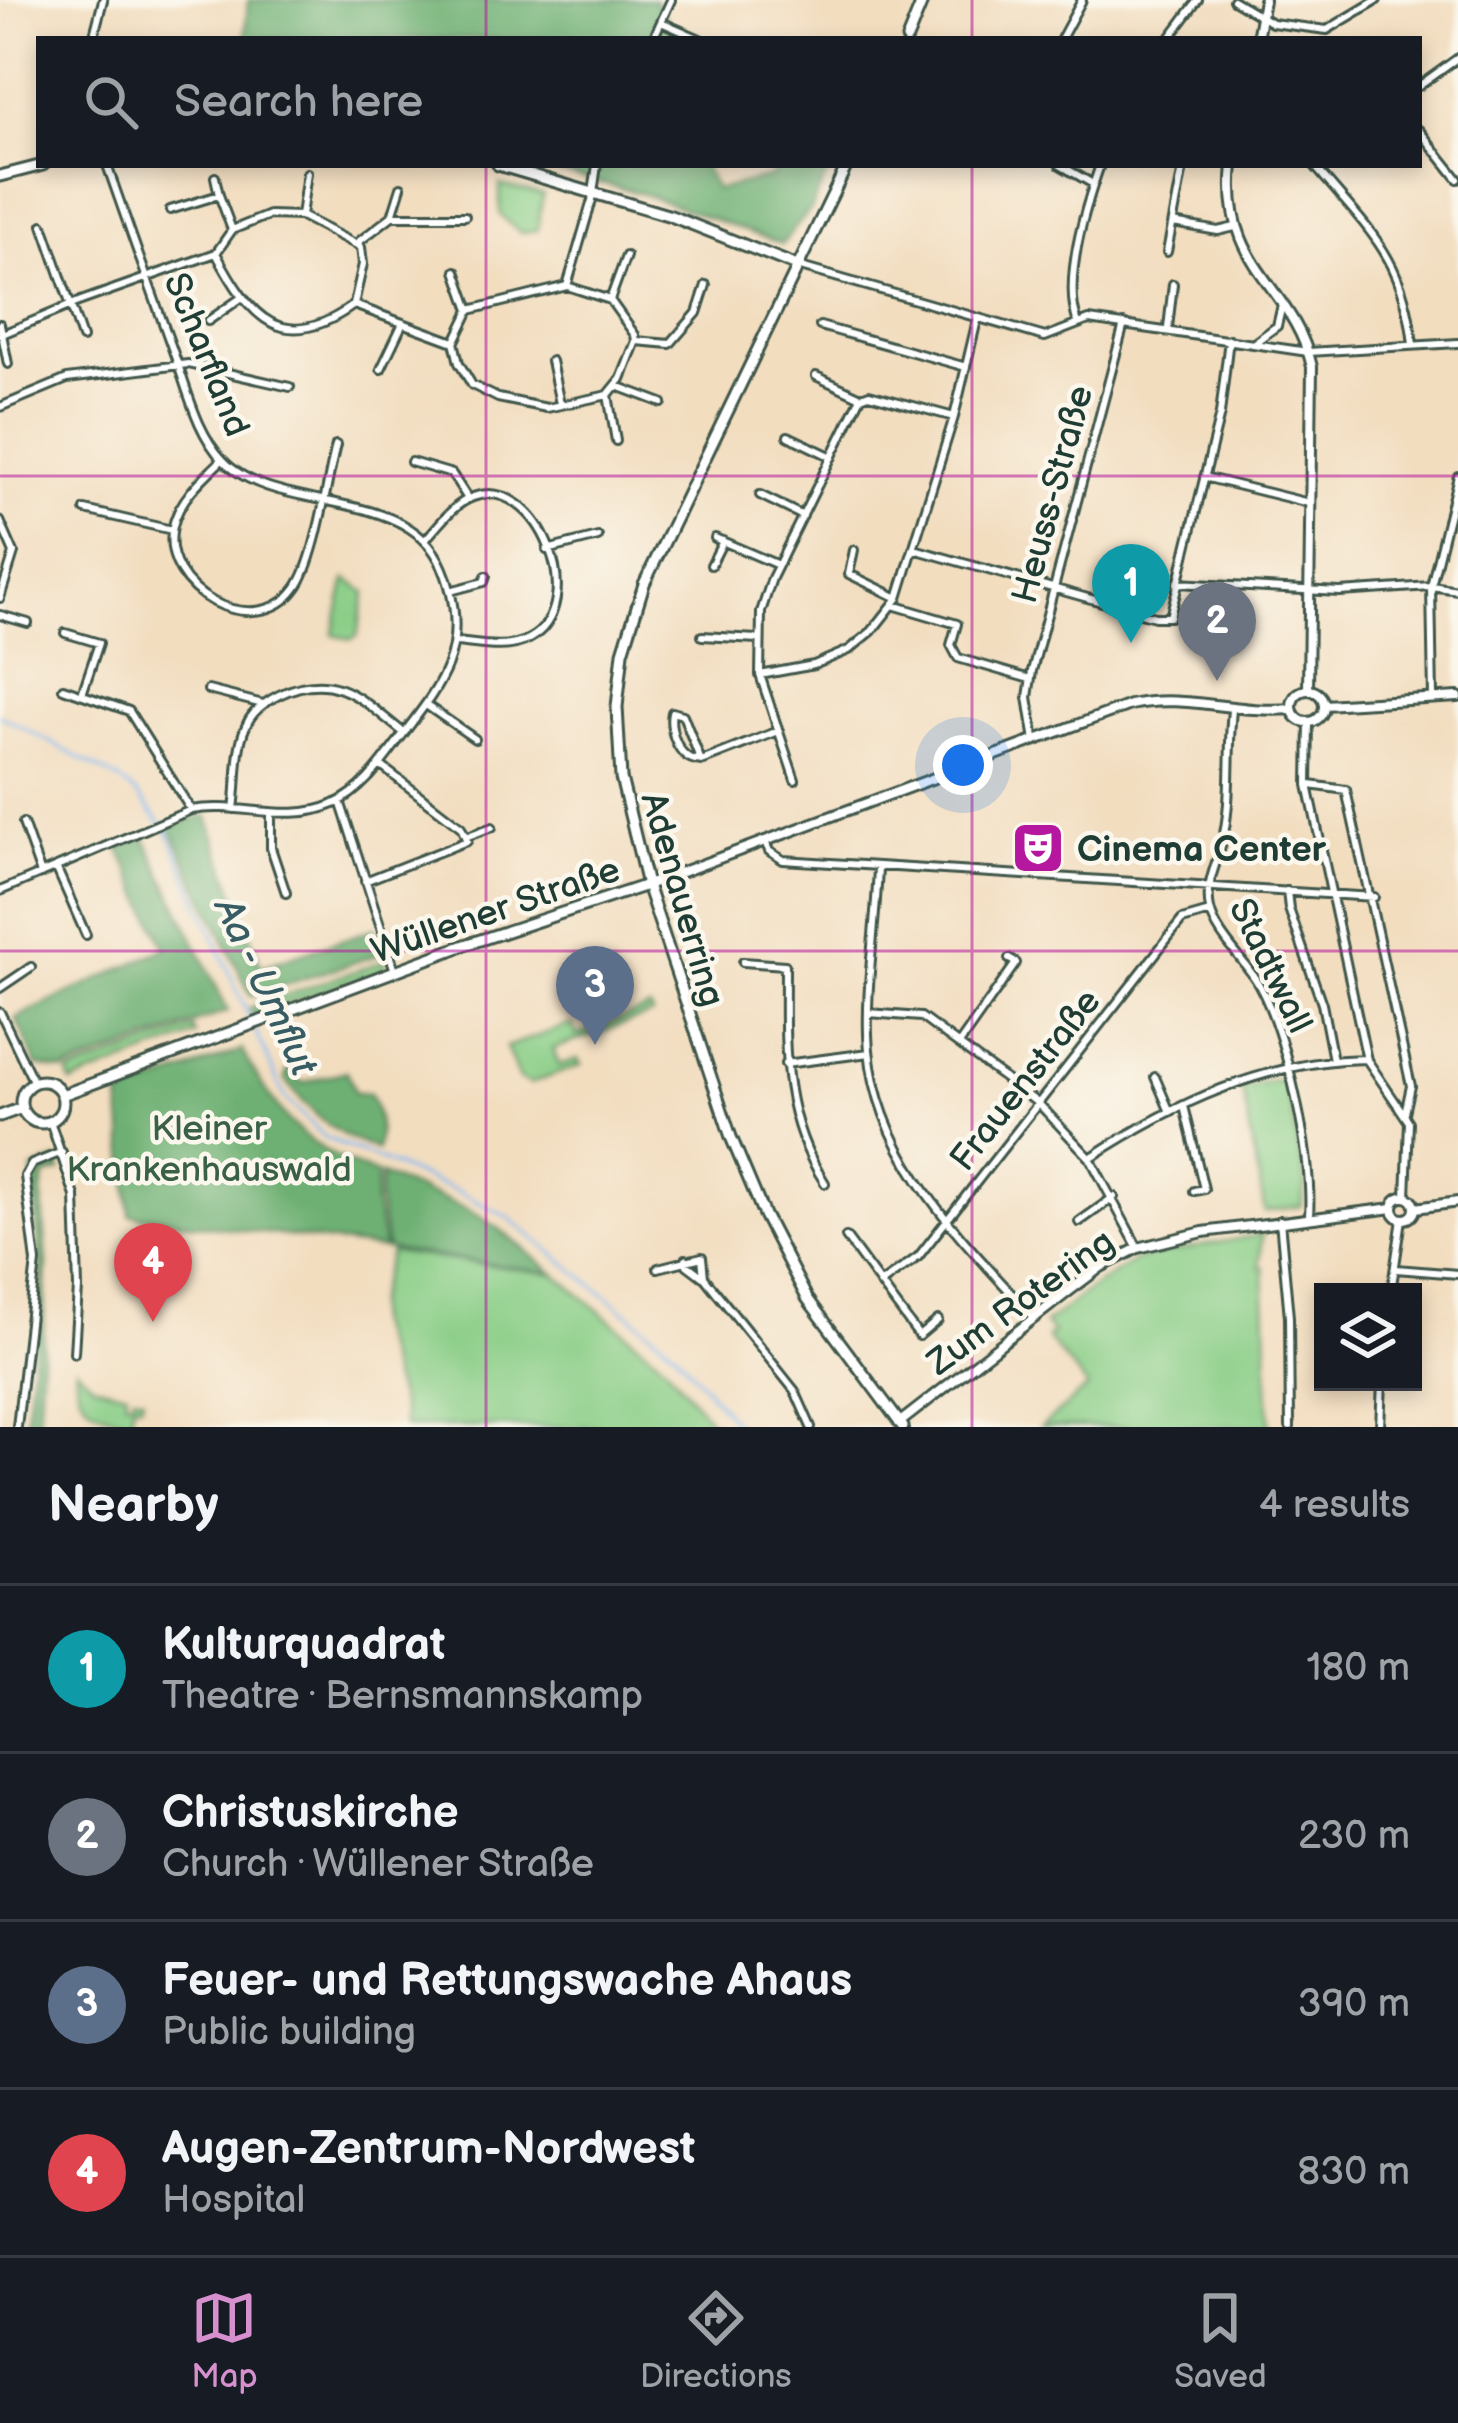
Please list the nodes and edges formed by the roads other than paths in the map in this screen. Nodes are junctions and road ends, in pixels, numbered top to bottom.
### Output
1 (103, 0) edge
2 (671, 0) edge
3 (923, 0) edge
4 (1082, 0) edge
5 (1198, 0) edge
6 (1233, 0) edge
7 (1264, 0) edge
8 (1377, 0) edge
9 (1261, 19) junction
10 (661, 22) junction
11 (1336, 28) junction
12 (94, 36) edge
13 (654, 36) edge
14 (693, 36) edge
15 (908, 36) edge
16 (1063, 36) edge
17 (1171, 36) edge
18 (1258, 36) edge
19 (1343, 36) edge
20 (1458, 58) edge
21 (1422, 84) edge
22 (1422, 134) edge
23 (36, 167) edge
24 (108, 168) edge
25 (508, 168) edge
26 (596, 168) edge
27 (846, 168) edge
28 (1065, 168) edge
29 (1099, 168) edge
30 (1233, 168) edge
31 (1316, 168) edge
32 (307, 173) dead end
33 (1182, 173) dead end
34 (0, 176) edge
35 (215, 177) dead end
36 (1458, 178) edge
37 (1094, 184) junction
38 (401, 187) dead end
39 (592, 193) junction
40 (219, 195) junction
41 (170, 210) dead end
42 (301, 216) junction
43 (392, 216) junction
44 (466, 216) dead end
45 (1173, 223) junction
46 (43, 225) dead end
47 (1235, 227) junction
48 (232, 230) junction
49 (357, 243) junction
50 (216, 253) junction
51 (1167, 253) dead end
52 (626, 256) dead end
53 (797, 266) junction
54 (456, 271) dead end
55 (147, 278) junction
56 (1173, 284) dead end
57 (706, 285) dead end
58 (567, 286) junction
59 (241, 298) junction
60 (610, 300) junction
61 (1282, 305) junction
62 (357, 306) junction
63 (71, 307) junction
64 (470, 310) junction
65 (977, 320) junction
66 (208, 321) dead end
67 (1078, 322) junction
68 (403, 323) junction
69 (1124, 324) junction
70 (820, 326) dead end
71 (1168, 329) junction
72 (1, 331) edge
73 (82, 338) dead end
74 (1229, 339) junction
75 (636, 341) junction
76 (454, 342) junction
77 (1253, 343) junction
78 (1458, 343) edge
79 (1413, 345) junction
80 (1308, 352) junction
81 (551, 361) dead end
82 (8, 364) dead end
83 (179, 365) junction
84 (966, 367) junction
85 (381, 369) dead end
86 (816, 376) dead end
87 (617, 386) junction
88 (290, 387) dead end
89 (608, 395) junction
90 (861, 397) junction
91 (560, 404) junction
92 (662, 404) dead end
93 (0, 406) edge
94 (954, 417) junction
95 (788, 436) dead end
96 (616, 441) dead end
97 (336, 445) dead end
98 (832, 457) junction
99 (222, 460) junction
100 (411, 462) dead end
101 (1458, 476) edge
102 (1204, 477) junction
103 (760, 495) dead end
104 (468, 499) junction
105 (323, 500) junction
106 (1309, 503) junction
107 (85, 509) dead end
108 (803, 516) junction
109 (0, 521) edge
110 (172, 530) junction
111 (598, 537) dead end
112 (425, 540) junction
113 (914, 549) junction
114 (547, 550) junction
115 (854, 550) dead end
116 (711, 565) dead end
117 (778, 565) junction
118 (486, 576) dead end
119 (1177, 583) junction
120 (1431, 586) junction
121 (1054, 589) junction
122 (1458, 590) edge
123 (450, 591) junction
124 (1306, 591) junction
125 (0, 598) edge
126 (896, 602) junction
127 (0, 615) edge
128 (28, 623) dead end
129 (65, 633) dead end
130 (702, 637) dead end
131 (758, 639) junction
132 (455, 642) junction
133 (760, 675) junction
134 (1030, 679) junction
135 (62, 688) dead end
136 (1308, 689) junction
137 (208, 690) dead end
138 (82, 694) junction
139 (1458, 697) edge
140 (1433, 698) junction
141 (263, 704) junction
142 (426, 705) junction
143 (1324, 705) junction
144 (1292, 709) junction
145 (1232, 710) junction
146 (1309, 722) junction
147 (778, 731) junction
148 (404, 733) junction
149 (475, 739) dead end
150 (1035, 741) junction
151 (701, 761) junction
152 (380, 765) junction
153 (795, 780) dead end
154 (1308, 785) junction
155 (340, 801) junction
156 (234, 809) junction
157 (190, 810) junction
158 (271, 813) junction
159 (23, 824) dead end
160 (492, 827) dead end
161 (468, 836) junction
162 (764, 840) junction
163 (56, 867) junction
164 (878, 867) junction
165 (41, 874) junction
166 (365, 881) junction
167 (647, 885) junction
168 (1209, 886) junction
169 (0, 890) edge
170 (1287, 890) junction
171 (286, 893) dead end
172 (1330, 893) junction
173 (1373, 897) junction
174 (1210, 912) junction
175 (86, 935) dead end
176 (1009, 958) dead end
177 (743, 962) dead end
178 (31, 967) dead end
179 (394, 971) junction
180 (0, 988) edge
181 (0, 1012) edge
182 (869, 1013) junction
183 (958, 1044) junction
184 (869, 1053) junction
185 (1366, 1056) junction
186 (1333, 1061) junction
187 (785, 1064) junction
188 (1289, 1067) junction
189 (1155, 1077) dead end
190 (34, 1083) junction
191 (62, 1096) junction
192 (1039, 1104) junction
193 (1184, 1106) junction
194 (22, 1108) junction
195 (1170, 1112) junction
196 (1405, 1113) junction
197 (0, 1116) edge
198 (50, 1121) junction
199 (62, 1152) junction
200 (1090, 1159) junction
201 (825, 1183) dead end
202 (1194, 1191) dead end
203 (1114, 1197) junction
204 (1406, 1197) junction
205 (1458, 1202) edge
206 (1393, 1208) junction
207 (1415, 1208) junction
208 (1310, 1216) junction
209 (1402, 1219) junction
210 (1280, 1220) junction
211 (947, 1221) junction
212 (1078, 1222) dead end
213 (846, 1237) dead end
214 (1138, 1248) junction
215 (686, 1259) junction
216 (658, 1268) dead end
217 (1395, 1269) junction
218 (1458, 1274) edge
219 (704, 1277) junction
220 (880, 1283) junction
221 (1393, 1283) edge
222 (1034, 1318) junction
223 (938, 1320) dead end
224 (74, 1353) dead end
225 (1382, 1391) edge
226 (899, 1426) edge
227 (17, 1427) edge
228 (811, 1427) edge
229 (1290, 1427) edge
230 (1380, 1427) edge

1 - 12 street
2 - 10 street
3 - 15 main road
4 - 16 street
5 - 17 street
6 - 9 street
7 - 9 street
8 - 11 street
9 - 11 street
9 - 18 street
10 - 13 street
10 - 14 street
11 - 19 street
20 - 21 street
22 - 36 street
23 - 34 main road
24 - 55 street, Scharfland
25 - 39 main road
26 - 39 street
27 - 53 main road, Adenauerring
28 - 37 street
29 - 37 street
30 - 47 street
31 - 79 street
32 - 42 street
33 - 45 street
35 - 40 street
37 - 67 street
38 - 43 street
39 - 53 main road
39 - 58 street
40 - 41 street
40 - 48 street
42 - 48 street
42 - 49 street
43 - 44 street
43 - 49 street
45 - 47 street
45 - 51 street
46 - 63 street
47 - 61 street
48 - 50 street
49 - 62 street
50 - 55 street
50 - 59 street
52 - 60 street
53 - 65 street
53 - 167 main road, Adenauerring
54 - 64 street
55 - 63 street
55 - 83 street, Scharfland
56 - 71 street
57 - 75 street
58 - 60 street
58 - 64 street
59 - 62 street
59 - 66 street
60 - 75 street
61 - 77 street
61 - 80 street
62 - 68 street
63 - 72 street
63 - 73 street
64 - 76 street
65 - 67 street
65 - 84 street
67 - 69 street
68 - 76 street
68 - 85 street
69 - 71 street
69 - 121 street, Heuss-Straße
70 - 84 street
71 - 74 street
72 - 82 street
74 - 77 street
74 - 102 street
75 - 87 street
76 - 91 street
77 - 80 street
78 - 79 street
79 - 80 street
80 - 106 street
81 - 91 street
83 - 88 street
83 - 93 street
83 - 99 street, Scharfland
84 - 94 street
86 - 90 street
87 - 89 street
87 - 92 street
89 - 91 street
89 - 96 street
90 - 94 street
90 - 98 street
94 - 113 street
95 - 98 street
97 - 105 street
98 - 108 street
99 - 105 street, Scharfland
99 - 110 street
100 - 104 street
101 - 120 street
102 - 106 street
102 - 119 street
103 - 108 street
104 - 112 street
104 - 114 street
105 - 110 street
105 - 112 street, Scharfland
106 - 124 street
107 - 110 street
108 - 117 street
109 - 125 street
111 - 114 street
112 - 123 street
113 - 121 street
113 - 126 street
114 - 132 street
115 - 126 street
116 - 117 street
117 - 131 street
118 - 123 street
119 - 121 street
119 - 124 street
120 - 122 street
120 - 124 street
120 - 140 street
121 - 134 street, Heuss-Straße
123 - 132 street
124 - 136 street
126 - 133 street
126 - 134 street, Heuss-Straße
127 - 128 street
129 - 138 street
130 - 131 street
131 - 133 street
132 - 142 street
133 - 147 street
134 - 150 street, Heuss-Straße
135 - 138 street
136 - 143 street
136 - 144 street
137 - 141 street
138 - 157 street
139 - 140 street
140 - 143 street
141 - 148 street
141 - 156 street
142 - 148 street
142 - 149 street
143 - 146 street
144 - 145 street, Wüllener Straße
144 - 146 street
145 - 150 street, Wüllener Straße
145 - 168 street
146 - 154 street
147 - 151 street
147 - 153 street
148 - 152 street
150 - 162 street, Wüllener Straße
151 - 151 street
152 - 155 street
152 - 161 street
154 - 172 street
154 - 173 street
155 - 158 street
155 - 166 street
156 - 157 street
156 - 158 street
157 - 163 street
158 - 171 street
159 - 165 street
160 - 161 street
161 - 166 street
162 - 164 street
162 - 167 street, Wüllener Straße
163 - 165 street
163 - 175 street
164 - 168 street
164 - 182 street
165 - 169 street
166 - 179 street
167 - 179 main road, Wüllener Straße
167 - 226 main road, Adenauerring
168 - 170 street
168 - 174 street, Stadtwall
170 - 172 street
170 - 186 street
172 - 173 street
172 - 185 street
173 - 196 street
174 - 188 street, Stadtwall
174 - 192 street, Frauenstraße
176 - 183 street
177 - 187 street
178 - 180 street
179 - 191 main road, Wüllener Straße
181 - 190 street
182 - 183 street
182 - 184 street
183 - 192 street
184 - 187 street
184 - 211 street
185 - 186 street
185 - 196 street
186 - 188 street
187 - 201 street
188 - 193 street
188 - 208 street, Stadtwall
189 - 195 street
190 - 191 main road
190 - 194 main road
191 - 198 main road
192 - 200 street
192 - 211 street, Frauenstraße
193 - 195 street
193 - 202 street
194 - 197 main road
194 - 198 main road
195 - 200 street
196 - 204 street
198 - 199 street
199 - 224 street
199 - 227 street
200 - 203 street
203 - 212 street
203 - 214 street
204 - 206 street
204 - 207 street
205 - 207 street
206 - 208 street, Zum Rotering
206 - 209 street
207 - 209 street
208 - 210 street, Zum Rotering
209 - 217 street
210 - 214 street, Zum Rotering
210 - 229 street
211 - 220 street, Frauenstraße
211 - 222 street
213 - 220 street
214 - 222 street, Zum Rotering
215 - 216 street
215 - 219 street
215 - 219 street
217 - 218 street
217 - 221 street
219 - 228 street
220 - 223 street
222 - 226 street, Zum Rotering
225 - 230 street

